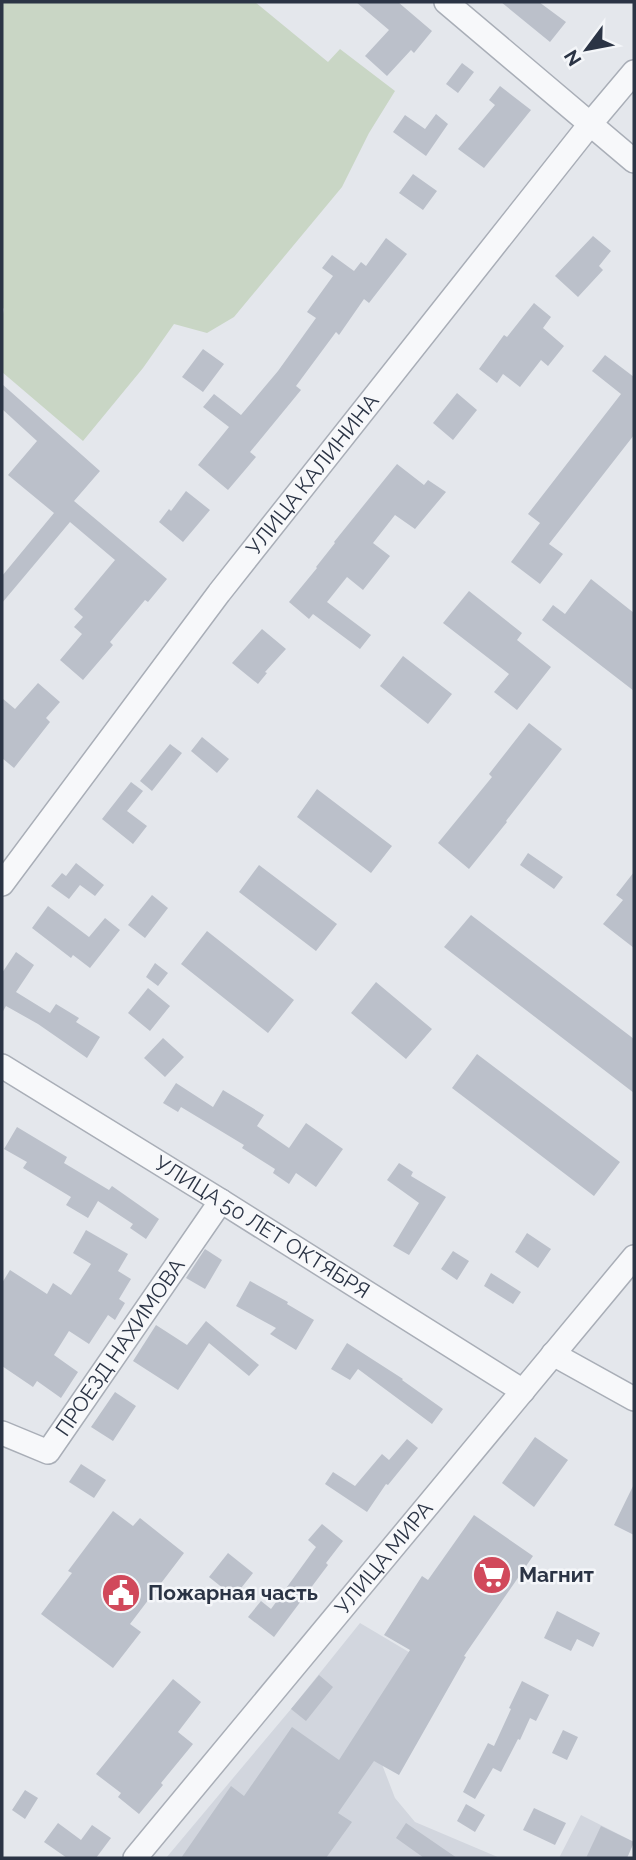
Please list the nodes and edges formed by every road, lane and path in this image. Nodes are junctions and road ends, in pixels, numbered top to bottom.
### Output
1 (446, 2) edge
2 (634, 72) edge
3 (591, 123) junction
4 (634, 161) edge
5 (2, 884) edge
6 (2, 1066) edge
7 (221, 1201) junction
8 (634, 1257) edge
9 (553, 1354) junction
10 (523, 1391) junction
11 (634, 1399) edge
12 (2, 1433) edge
13 (135, 1858) edge

1 - 3 street
2 - 3 street, УЛИЦА КАЛИНИНА
3 - 4 street
3 - 5 street, УЛИЦА КАЛИНИНА
6 - 7 street, УЛИЦА 50 ЛЕТ ОКТЯБРЯ
7 - 10 street, УЛИЦА 50 ЛЕТ ОКТЯБРЯ
7 - 12 street, ПРОЕЗД НАХИМОВА
8 - 9 street, УЛИЦА МИРА
9 - 10 street, УЛИЦА МИРА
9 - 11 street
10 - 13 street, УЛИЦА МИРА

